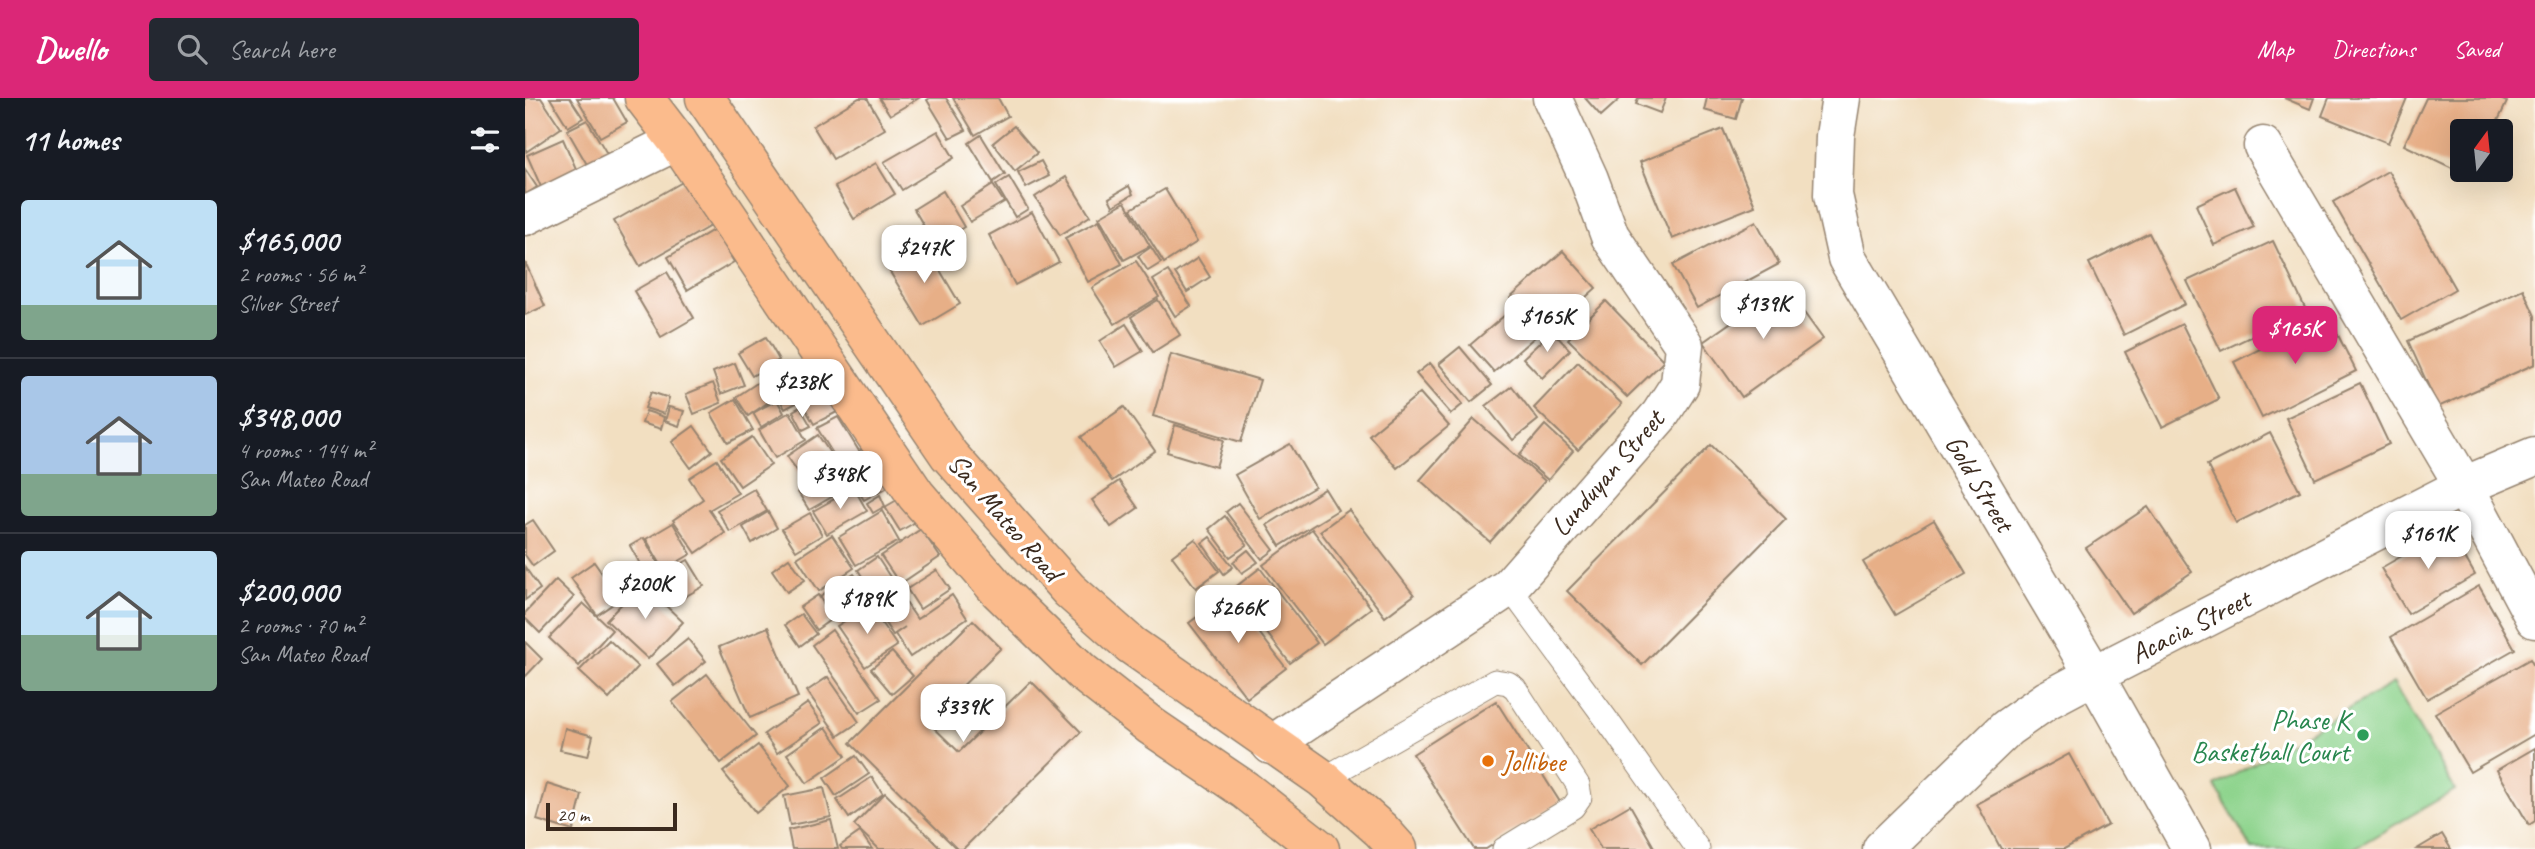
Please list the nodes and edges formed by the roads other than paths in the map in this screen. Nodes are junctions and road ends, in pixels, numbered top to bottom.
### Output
1 (643, 98) edge
2 (705, 98) edge
3 (1552, 98) edge
4 (1841, 98) edge
5 (677, 141) junction
6 (2263, 146) dead end
7 (525, 216) edge
8 (2535, 456) edge
9 (2465, 486) junction
10 (1509, 587) junction
11 (2535, 620) edge
12 (2094, 675) junction
13 (1271, 745) junction
14 (1323, 779) junction
15 (1320, 849) edge
16 (1398, 849) edge
17 (1504, 849) edge
18 (1698, 849) edge
19 (1882, 849) edge
20 (2192, 849) edge

1 - 5 main road, San Mateo Road
2 - 13 main road, San Mateo Road
3 - 10 street, Lunduyan Street
4 - 12 street, Gold Street
5 - 7 street
5 - 15 main road, San Mateo Road
6 - 9 street
8 - 9 street, Acacia Street
9 - 11 street
9 - 12 street, Acacia Street
10 - 13 street, Lunduyan Street
10 - 18 lane
12 - 19 street, Acacia Street
12 - 20 street, Gold Street
13 - 14 main road, San Mateo Road
14 - 16 main road, San Mateo Road
14 - 17 lane

